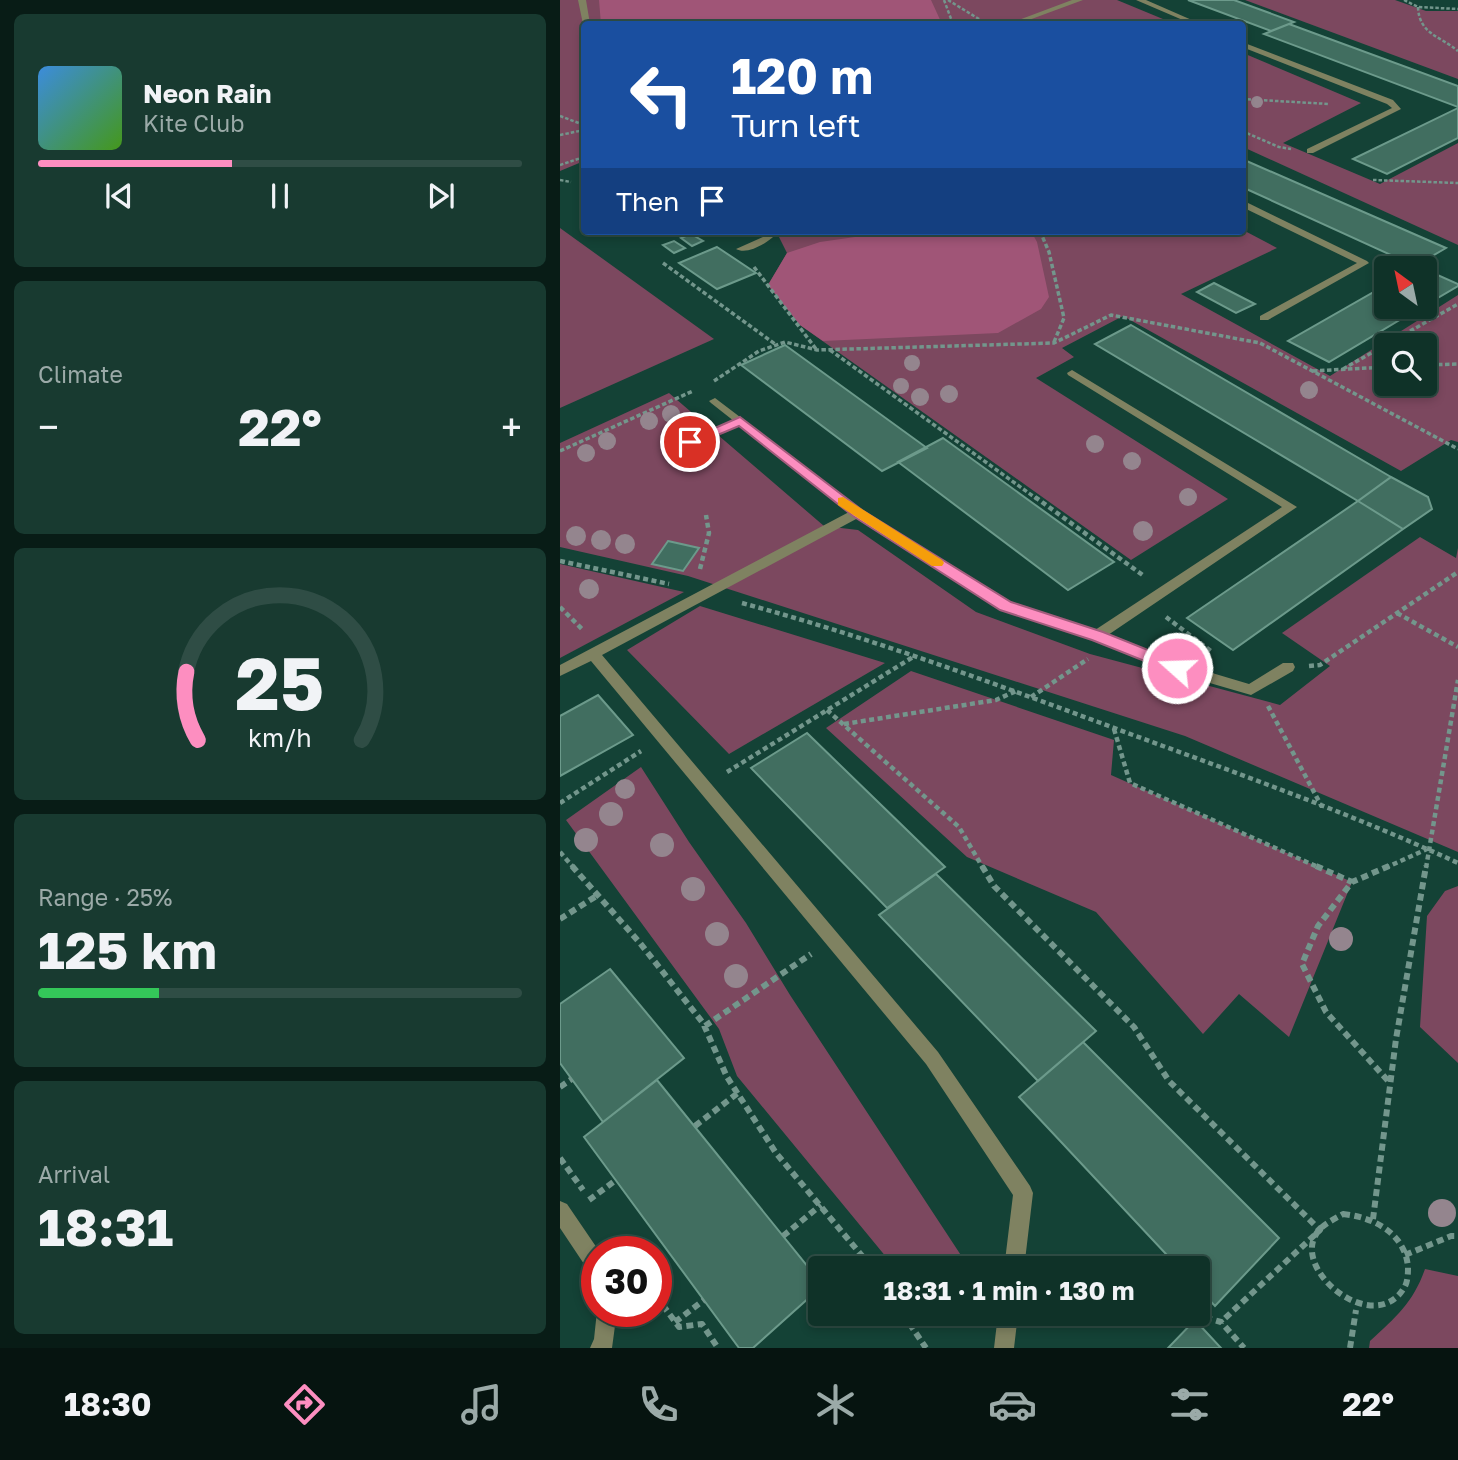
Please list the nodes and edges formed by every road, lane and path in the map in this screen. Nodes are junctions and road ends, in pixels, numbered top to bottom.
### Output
1 (582, 0) edge
2 (944, 0) edge
3 (948, 0) edge
4 (1079, 0) edge
5 (1140, 0) edge
6 (1404, 0) edge
7 (1418, 7) junction
8 (1458, 9) edge
9 (586, 21) edge
10 (952, 21) edge
11 (982, 21) edge
12 (1020, 21) edge
13 (1189, 21) edge
14 (1246, 46) edge
15 (1458, 51) edge
16 (1246, 99) edge
17 (1332, 104) dead end
18 (560, 116) edge
19 (581, 126) edge
20 (581, 129) edge
21 (1246, 133) edge
22 (560, 135) edge
23 (1310, 151) joint
24 (581, 157) edge
25 (560, 165) edge
26 (560, 180) edge
27 (1373, 180) dead end
28 (571, 182) dead end
29 (1458, 183) edge
30 (1246, 205) edge
31 (771, 235) edge
32 (1042, 235) edge
33 (741, 250) joint
34 (663, 264) dead end
35 (1458, 304) edge
36 (1264, 318) dead end
37 (1054, 342) junction
38 (776, 345) junction
39 (817, 350) junction
40 (830, 350) junction
41 (1458, 364) edge
42 (1437, 365) edge
43 (1374, 368) edge
44 (1343, 369) junction
45 (1312, 371) junction
46 (1072, 373) dead end
47 (710, 383) dead end
48 (699, 389) dead end
49 (715, 401) dead end
50 (740, 421) junction
51 (690, 442) dead end
52 (1458, 449) edge
53 (560, 451) edge
54 (858, 513) junction
55 (706, 515) dead end
56 (560, 561) edge
57 (1458, 572) edge
58 (699, 573) dead end
59 (1165, 591) junction
60 (704, 593) junction
61 (560, 607) edge
62 (1397, 613) junction
63 (1097, 636) junction
64 (1458, 647) edge
65 (596, 651) junction
66 (913, 656) junction
67 (1288, 667) joint
68 (560, 671) edge
69 (1458, 680) edge
70 (1016, 691) junction
71 (827, 710) junction
72 (844, 724) junction
73 (1114, 728) junction
74 (663, 738) junction
75 (704, 786) junction
76 (560, 803) edge
77 (1428, 849) junction
78 (560, 852) edge
79 (1458, 863) edge
80 (1352, 882) junction
81 (598, 895) junction
82 (560, 919) edge
83 (832, 939) junction
84 (705, 1026) junction
85 (572, 1079) dead end
86 (1390, 1083) junction
87 (560, 1087) edge
88 (738, 1093) junction
89 (695, 1126) dead end
90 (821, 1205) junction
91 (560, 1211) edge
92 (1373, 1219) junction
93 (1320, 1230) junction
94 (783, 1236) dead end
95 (1458, 1236) edge
96 (581, 1242) edge
97 (1405, 1255) junction
98 (862, 1256) edge
99 (1016, 1256) edge
100 (704, 1300) dead end
101 (1356, 1310) junction
102 (672, 1318) edge
103 (1210, 1319) edge
104 (675, 1322) junction
105 (1221, 1322) junction
106 (911, 1326) edge
107 (1007, 1326) edge
108 (605, 1327) edge
109 (600, 1348) edge
110 (718, 1348) edge
111 (926, 1348) edge
112 (1004, 1348) edge
113 (1244, 1348) edge
114 (1350, 1348) edge

1 - 9 street
2 - 10 path
3 - 11 path
4 - 12 street
5 - 13 street
6 - 7 path
7 - 8 path
7 - 15 path
14 - 23 street
16 - 17 path
18 - 19 path
20 - 22 path
21 - 23 path
24 - 25 path
26 - 28 path
27 - 29 path
30 - 36 street
31 - 33 street
32 - 37 path
33 - 39 path
34 - 38 path
35 - 44 path
37 - 40 path
37 - 45 path
38 - 39 path
38 - 47 path
39 - 40 path
40 - 59 path
41 - 42 path
43 - 44 path
44 - 45 path
45 - 52 path
46 - 59 street
48 - 53 path
49 - 50 street
50 - 51 street
50 - 54 street
54 - 60 street
54 - 63 street
55 - 58 path
56 - 60 path
57 - 62 path
59 - 63 street
60 - 65 street
60 - 66 path
61 - 65 path
62 - 64 path
62 - 67 path
63 - 67 street
65 - 68 street
65 - 74 street
66 - 70 path
66 - 71 path
69 - 77 path
70 - 72 path
70 - 73 path
71 - 72 path
71 - 75 path
72 - 93 path
73 - 77 path
73 - 80 path
74 - 75 street
74 - 76 path
75 - 83 street
77 - 79 path
77 - 80 path
77 - 86 path
78 - 81 path
80 - 86 path
81 - 82 path
81 - 84 path
83 - 84 path
83 - 99 street
84 - 88 path
85 - 87 path
86 - 92 path
88 - 89 path
88 - 90 path
90 - 94 path
90 - 98 path
91 - 96 street
92 - 93 path
92 - 97 path
93 - 101 path
93 - 105 path
95 - 97 path
97 - 101 path
100 - 104 path
101 - 114 path
102 - 104 path
103 - 105 path
104 - 110 path
105 - 113 path
106 - 111 path
107 - 112 street
108 - 109 street

